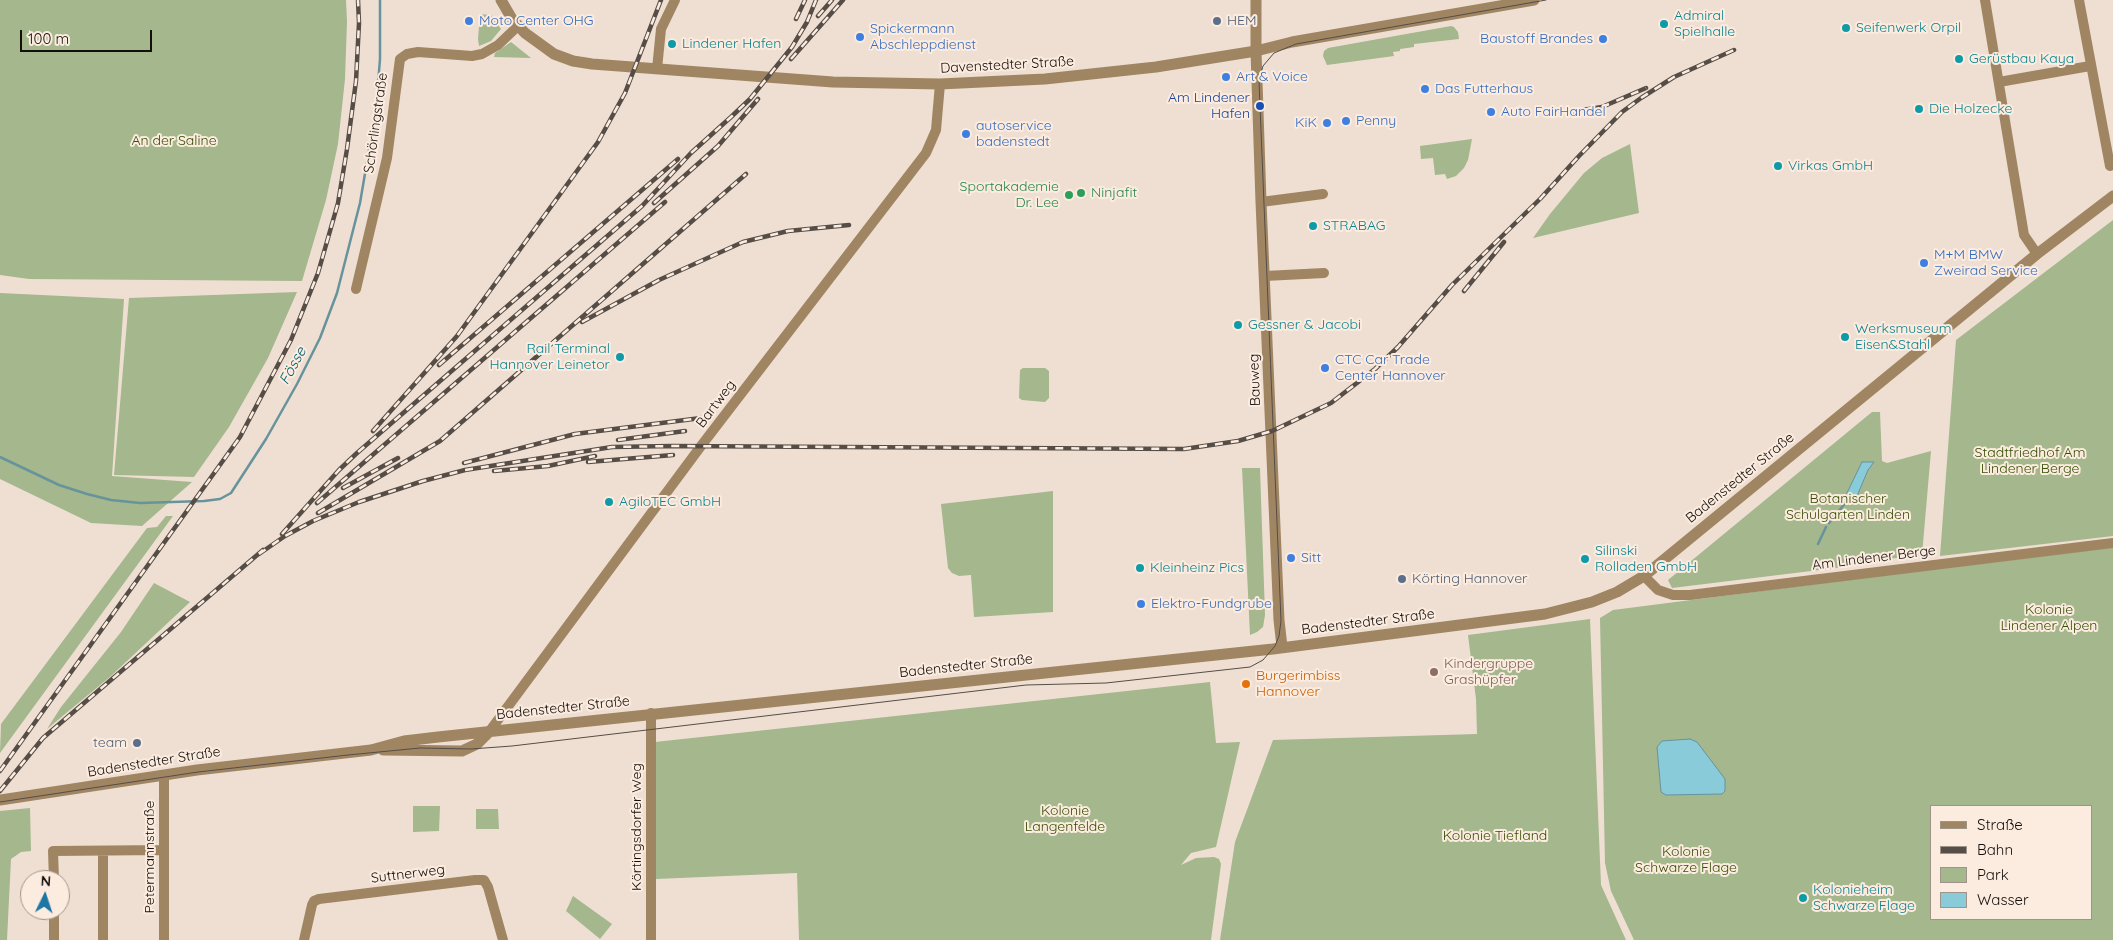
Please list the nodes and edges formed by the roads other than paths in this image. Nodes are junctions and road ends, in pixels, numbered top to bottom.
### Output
1 (501, 0) edge
2 (675, 0) edge
3 (1256, 0) edge
4 (1534, 0) edge
5 (1985, 0) edge
6 (2079, 0) edge
7 (518, 26) junction
8 (1256, 51) junction
9 (2090, 66) junction
10 (657, 69) junction
11 (1999, 82) junction
12 (940, 84) junction
13 (2110, 166) dead end
14 (1323, 194) dead end
15 (2113, 196) edge
16 (1262, 202) junction
17 (2037, 254) junction
18 (1324, 272) dead end
19 (1265, 276) junction
20 (356, 289) dead end
21 (2113, 543) edge
22 (1644, 576) junction
23 (1282, 647) junction
24 (651, 714) junction
25 (489, 732) junction
26 (372, 750) junction
27 (164, 775) junction
28 (0, 800) edge
29 (164, 850) junction
30 (103, 851) junction
31 (54, 870) edge
32 (54, 920) edge
33 (54, 940) edge
34 (103, 940) edge
35 (164, 940) edge
36 (304, 940) edge
37 (503, 940) edge
38 (651, 940) edge

1 - 7 street, Davenstedter Straße
2 - 10 street
3 - 8 street
4 - 8 street, Davenstedter Straße
5 - 11 street
6 - 9 street
7 - 10 street, Davenstedter Straße
7 - 20 street, Schörlingstraße
8 - 12 street, Davenstedter Straße
8 - 16 street, Bauweg
9 - 11 street
9 - 13 street
10 - 12 street, Davenstedter Straße
11 - 17 street
12 - 25 street, Bartweg
14 - 16 street
15 - 17 street, Badenstedter Straße
16 - 19 street, Bauweg
17 - 22 street, Badenstedter Straße
18 - 19 street
19 - 23 street, Bauweg
21 - 22 street, Am Lindener Berge
22 - 23 street, Badenstedter Straße
23 - 24 street, Badenstedter Straße
24 - 25 street, Badenstedter Straße
24 - 38 street, Körtingsdorfer Weg
25 - 26 street, Badenstedter Straße
25 - 26 street, Badenstedter Straße
26 - 27 street, Badenstedter Straße
27 - 28 street, Badenstedter Straße
27 - 29 street, Petermannstraße
29 - 30 street
29 - 35 street, Petermannstraße
30 - 31 street
30 - 34 street
32 - 33 street
36 - 37 street, Suttnerweg

